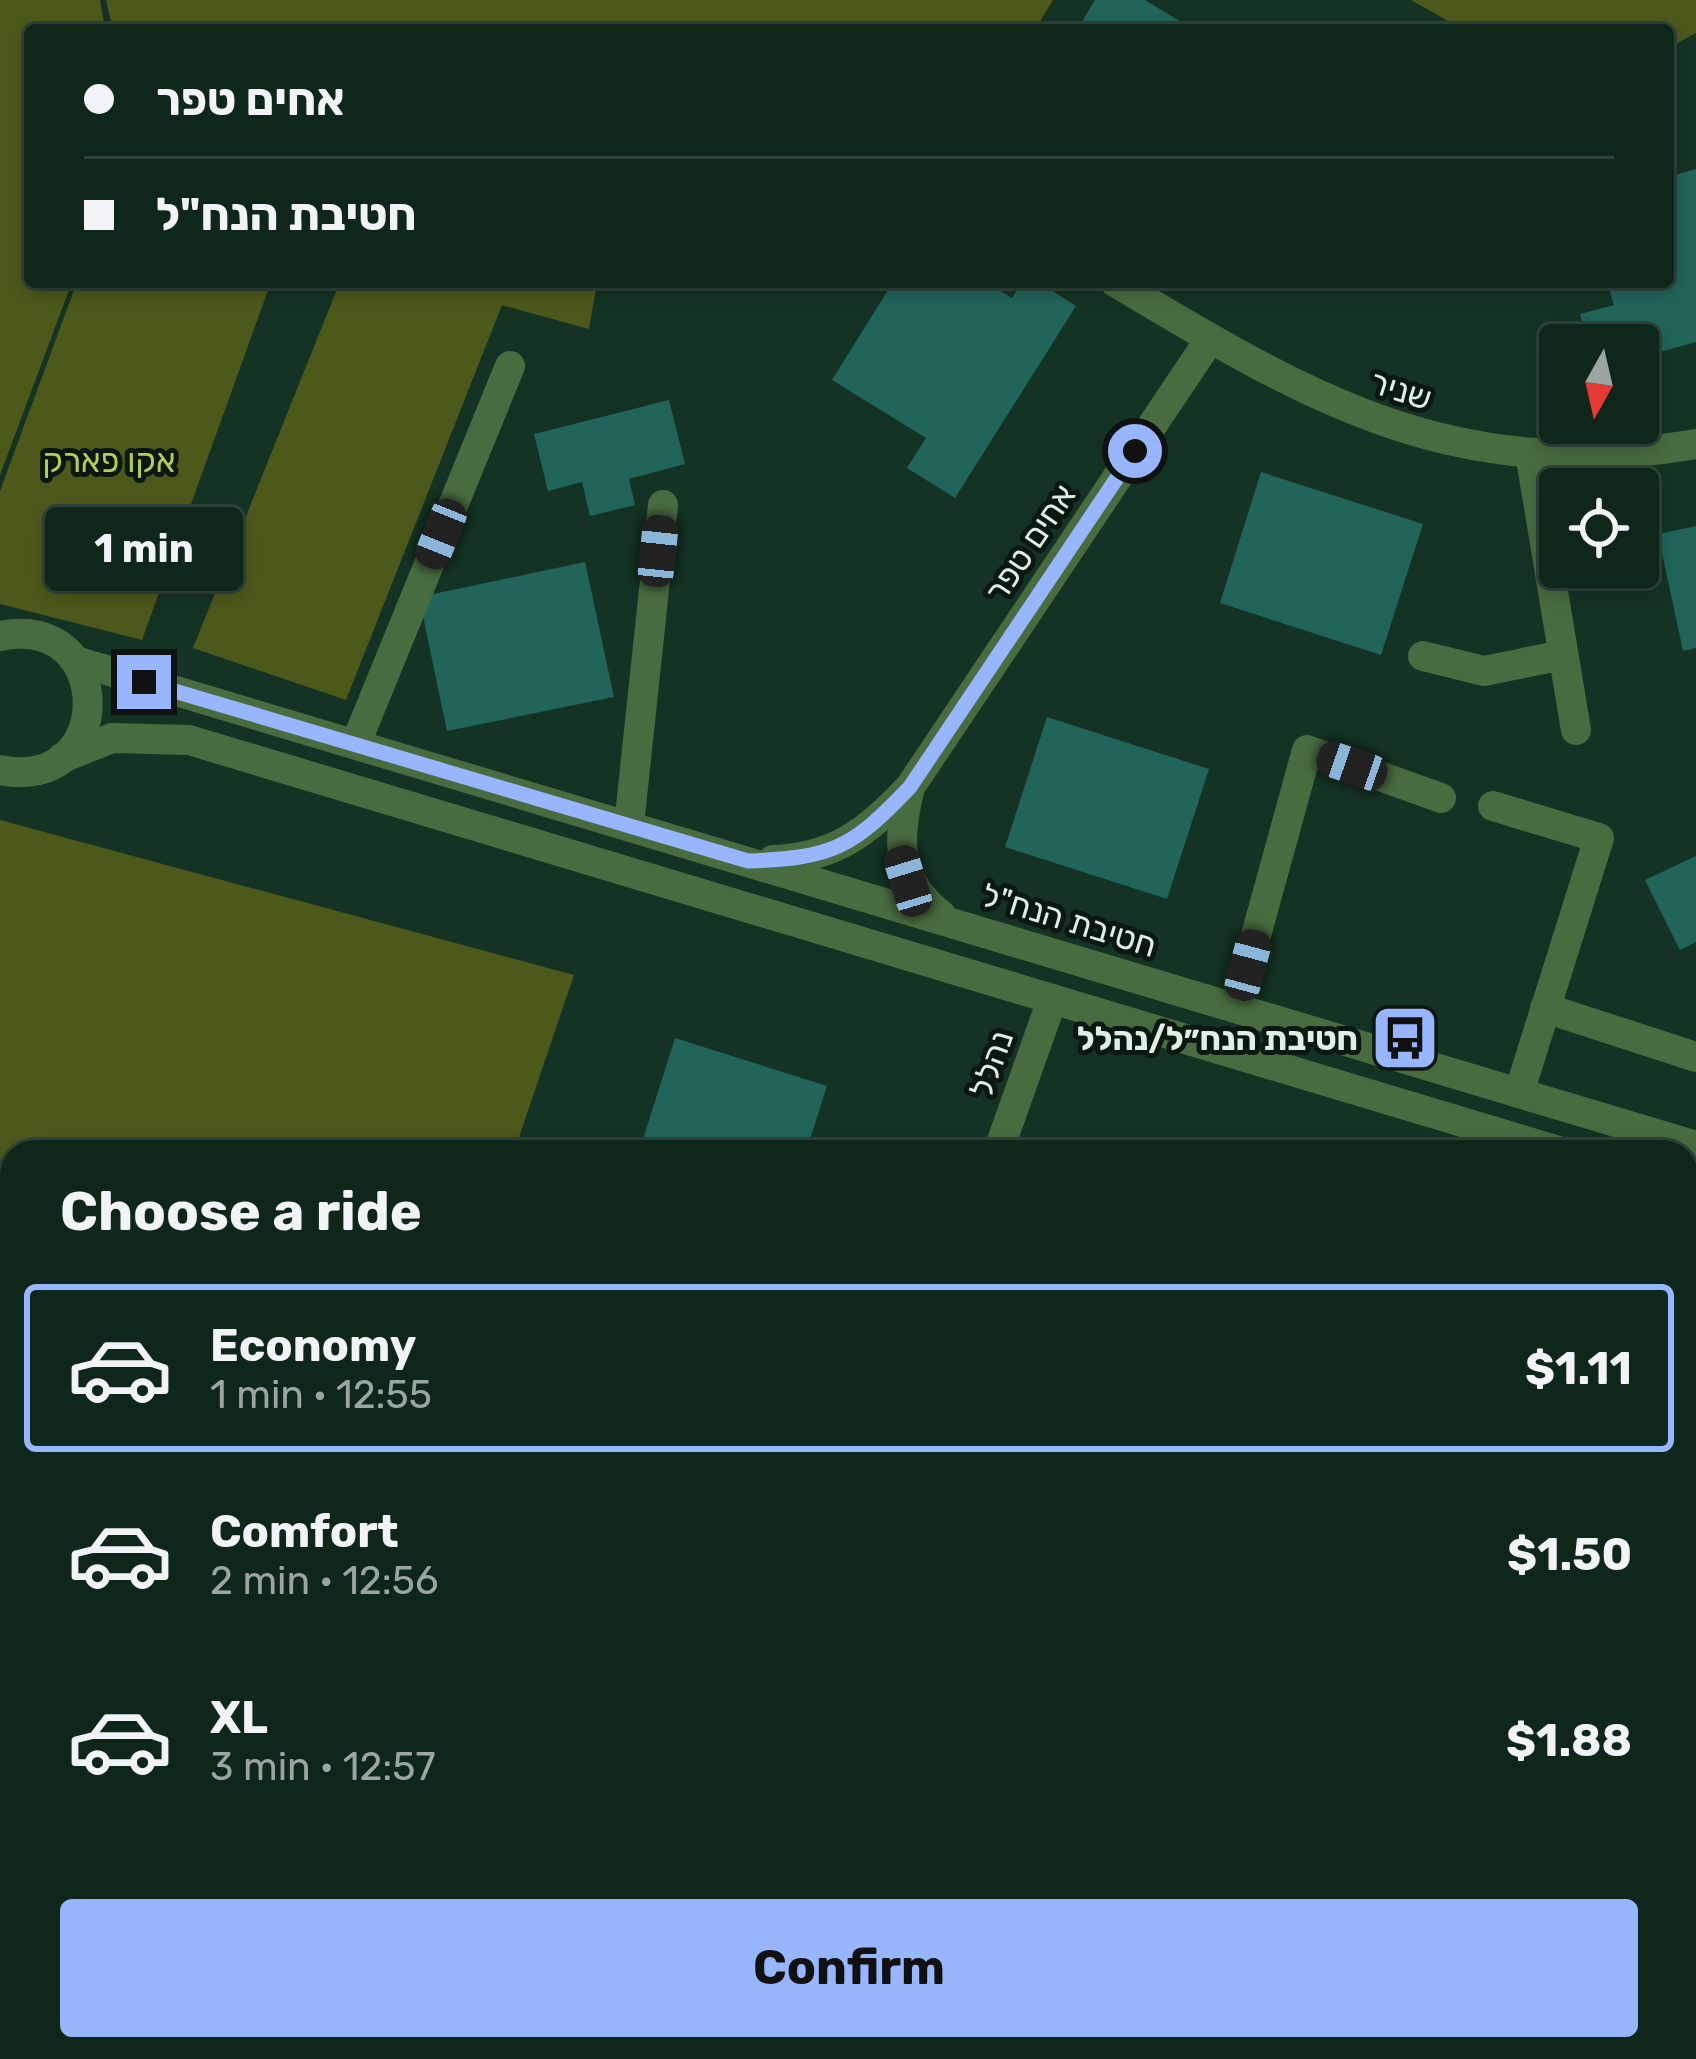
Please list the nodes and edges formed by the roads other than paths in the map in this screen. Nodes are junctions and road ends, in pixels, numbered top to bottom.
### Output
1 (1125, 288) edge
2 (1210, 339) junction
3 (510, 366) dead end
4 (1696, 444) edge
5 (1530, 454) junction
6 (663, 506) dead end
7 (0, 636) edge
8 (1563, 655) junction
9 (1424, 656) dead end
10 (76, 661) junction
11 (1576, 730) dead end
12 (356, 743) junction
13 (62, 758) junction
14 (0, 770) edge
15 (910, 787) junction
16 (1442, 798) dead end
17 (1493, 806) dead end
18 (629, 825) junction
19 (748, 861) junction
20 (950, 922) junction
21 (1052, 1000) junction
22 (1236, 1008) junction
23 (1545, 1008) junction
24 (1696, 1057) edge
25 (1519, 1093) junction
26 (1002, 1140) edge
27 (1522, 1140) edge
28 (1676, 1140) edge

1 - 2 street, שניר
2 - 5 street, שניר
2 - 15 street, אחים טפר
3 - 12 street
4 - 5 street, שניר
5 - 8 street
6 - 18 street
7 - 10 street, חטיבת הנח"ל
8 - 9 street
8 - 11 street
10 - 12 street, חטיבת הנח"ל
10 - 13 street
12 - 18 street, חטיבת הנח"ל
13 - 14 street
13 - 21 street
15 - 19 street
15 - 20 street
16 - 22 street
17 - 23 street
18 - 19 street, חטיבת הנח"ל
19 - 20 street, חטיבת הנח"ל
20 - 22 street, חטיבת הנח"ל
21 - 26 street, נהלל
21 - 27 street
22 - 25 street, חטיבת הנח"ל
23 - 24 street
23 - 25 street
25 - 28 street, חטיבת הנח"ל

